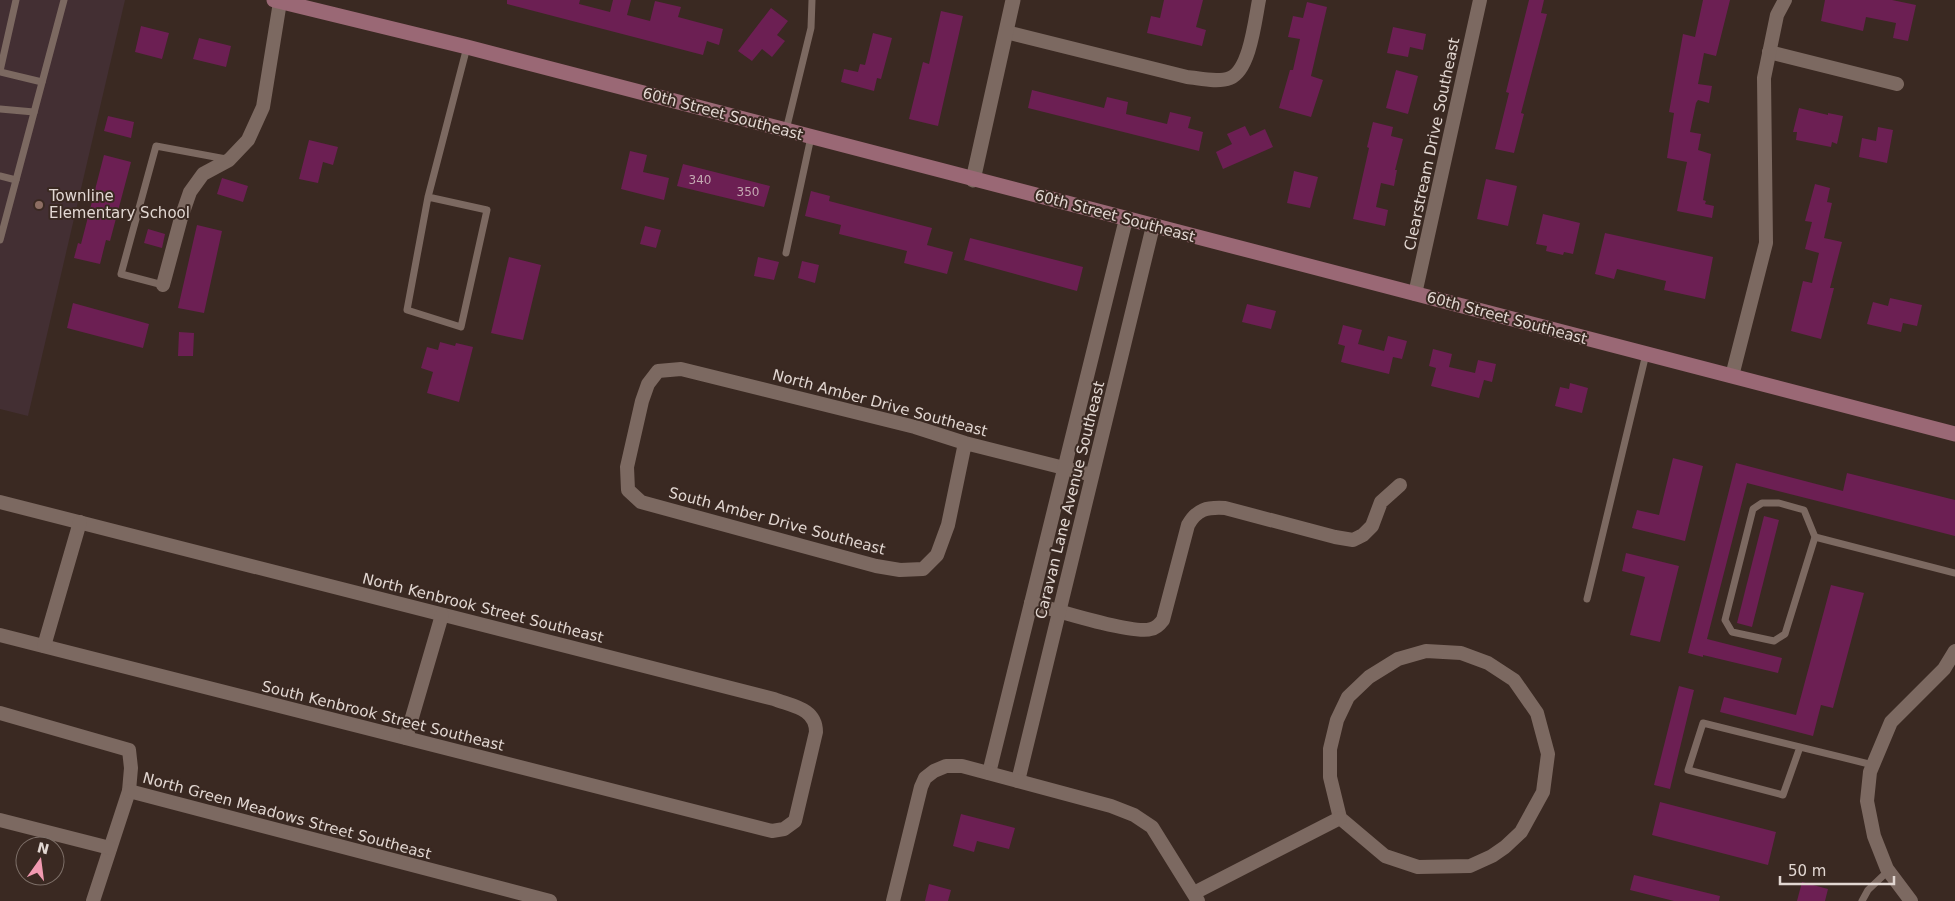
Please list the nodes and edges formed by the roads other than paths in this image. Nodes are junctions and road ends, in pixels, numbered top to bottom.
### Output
1 (16, 0) edge
2 (64, 0) edge
3 (812, 0) edge
4 (1013, 0) edge
5 (1259, 0) edge
6 (1480, 0) edge
7 (1784, 0) edge
8 (277, 1) edge
9 (0, 28) edge
10 (9, 31) junction
11 (1006, 32) junction
12 (467, 47) junction
13 (1769, 52) junction
14 (0, 72) edge
15 (42, 82) junction
16 (1897, 84) dead end
17 (0, 109) edge
18 (34, 112) junction
19 (786, 130) junction
20 (811, 137) junction
21 (229, 160) junction
22 (0, 176) edge
23 (16, 180) junction
24 (973, 180) junction
25 (428, 197) junction
26 (1126, 219) junction
27 (1153, 226) junction
28 (0, 240) edge
29 (786, 253) dead end
30 (163, 285) joint
31 (1416, 294) junction
32 (1646, 354) junction
33 (1732, 376) junction
34 (1955, 434) edge
35 (965, 443) junction
36 (1064, 468) junction
37 (1092, 475) junction
38 (1400, 485) dead end
39 (628, 490) joint
40 (0, 502) edge
41 (80, 522) junction
42 (1815, 537) junction
43 (1955, 573) edge
44 (1587, 599) dead end
45 (1031, 604) junction
46 (1059, 611) junction
47 (442, 615) junction
48 (0, 634) edge
49 (44, 646) junction
50 (1955, 650) edge
51 (1950, 670) edge
52 (0, 713) edge
53 (406, 738) junction
54 (1800, 747) junction
55 (1872, 765) junction
56 (989, 773) junction
57 (1018, 781) junction
58 (129, 791) junction
59 (1340, 818) junction
60 (0, 820) edge
61 (758, 828) joint
62 (110, 848) junction
63 (1888, 871) junction
64 (1196, 897) edge
65 (93, 901) edge
66 (550, 901) edge
67 (893, 901) edge
68 (1862, 901) edge
69 (1911, 901) edge

1 - 10 lane
2 - 15 lane
3 - 19 lane
4 - 11 street
5 - 11 street
6 - 31 street, Clearstream Drive Southeast
7 - 13 street
8 - 12 main road, 60th Street Southeast
8 - 21 street
9 - 10 lane
10 - 14 lane
11 - 24 street
12 - 19 main road, 60th Street Southeast
12 - 25 lane
13 - 16 street
13 - 33 street
14 - 15 lane
15 - 18 lane
17 - 18 lane
18 - 23 lane
19 - 20 main road, 60th Street Southeast
20 - 24 main road, 60th Street Southeast
20 - 29 lane
21 - 30 street
21 - 30 lane
22 - 23 lane
23 - 28 lane
24 - 26 main road, 60th Street Southeast
25 - 25 lane
26 - 27 main road, 60th Street Southeast
26 - 36 street, Caravan Lane Avenue Southeast
27 - 31 main road, 60th Street Southeast
27 - 37 street, Caravan Lane Avenue Southeast
31 - 32 main road, 60th Street Southeast
32 - 33 main road, 60th Street Southeast
32 - 44 lane
33 - 34 main road, 60th Street Southeast
35 - 36 street, North Amber Drive Southeast
35 - 39 street, North Amber Drive Southeast
35 - 39 street, South Amber Drive Southeast
36 - 37 street, North Amber Drive Southeast
36 - 45 street, Caravan Lane Avenue Southeast
37 - 46 street, Caravan Lane Avenue Southeast
38 - 46 street
40 - 41 street, North Kenbrook Street Southeast
41 - 47 street, North Kenbrook Street Southeast
41 - 49 street
42 - 42 lane
42 - 43 lane
45 - 46 street
45 - 56 street, Caravan Lane Avenue Southeast
46 - 57 street, Caravan Lane Avenue Southeast
47 - 53 street
47 - 61 street, North Kenbrook Street Southeast
48 - 49 street, South Kenbrook Street Southeast
49 - 53 street, South Kenbrook Street Southeast
50 - 51 street
51 - 55 street
52 - 58 street, North Green Meadows Street Southeast
53 - 61 street, South Kenbrook Street Southeast
54 - 54 lane
54 - 55 lane
55 - 63 street
56 - 57 street
56 - 67 street
57 - 64 street
58 - 62 street
58 - 66 street, North Green Meadows Street Southeast
59 - 59 street
59 - 64 street
60 - 62 street
62 - 65 street
63 - 68 lane
63 - 69 street

